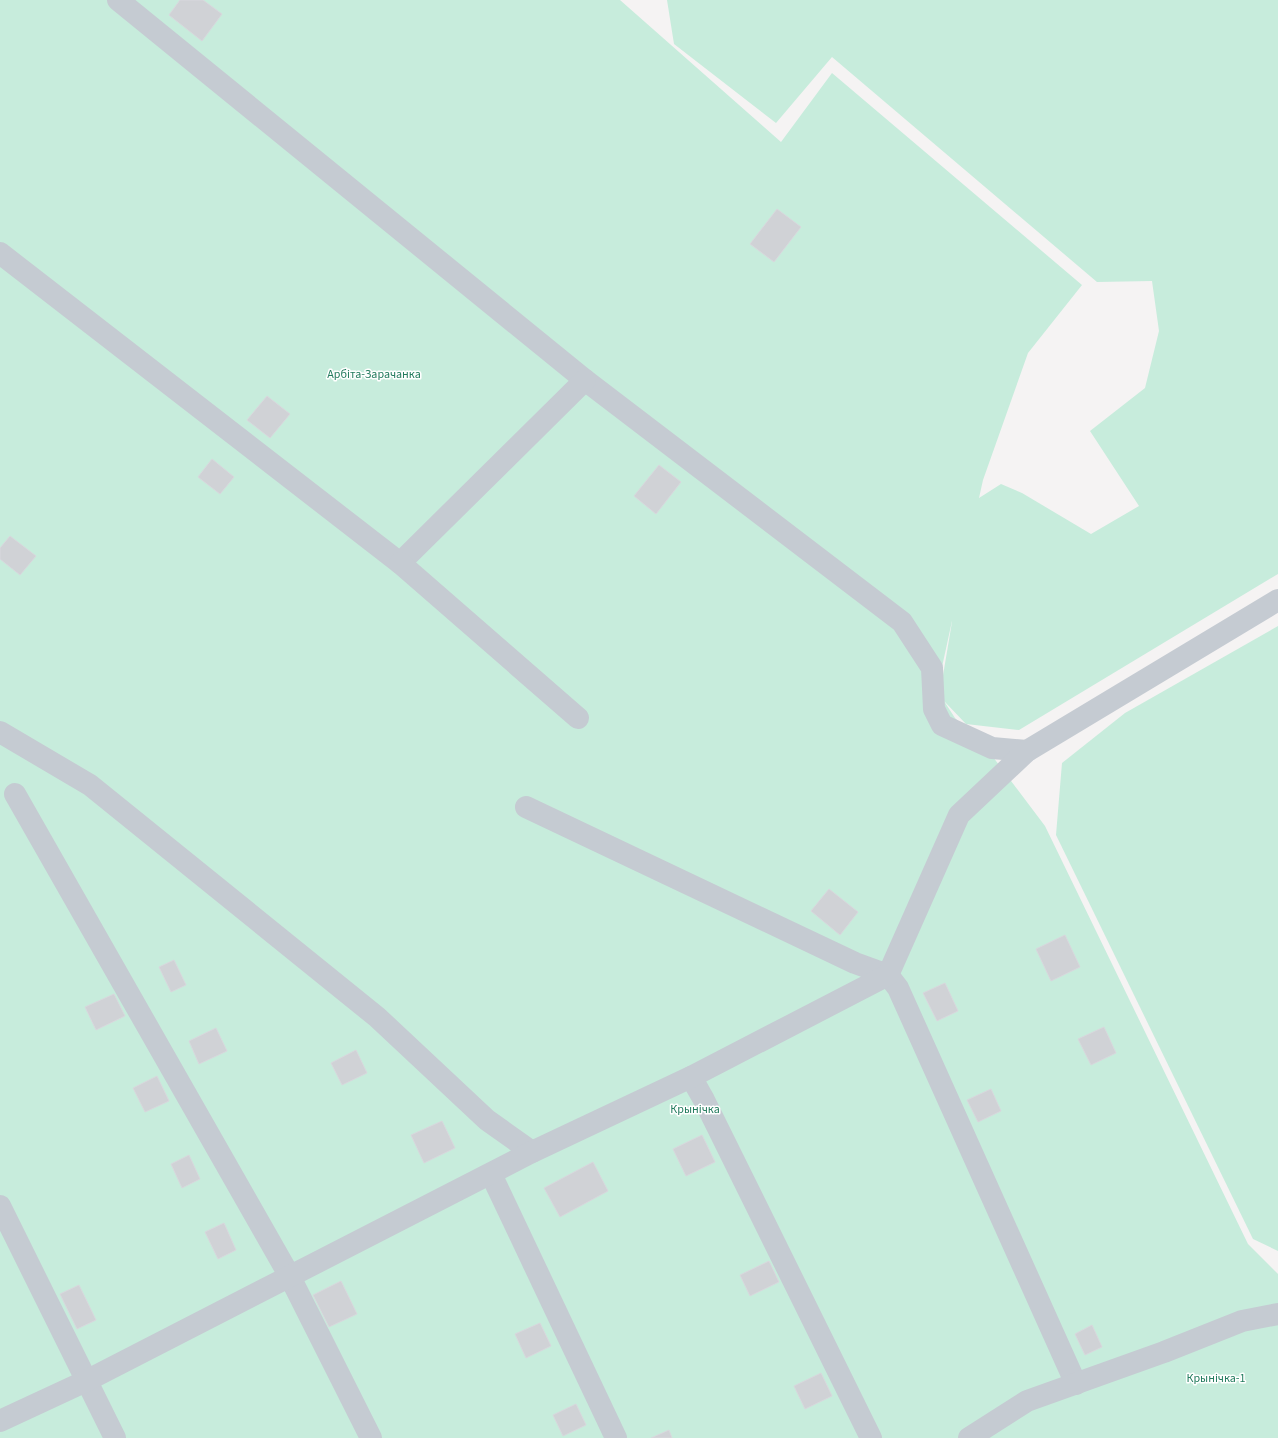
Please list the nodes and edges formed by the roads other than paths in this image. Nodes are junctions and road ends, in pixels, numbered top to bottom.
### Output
1 (118, 0) edge
2 (0, 253) edge
3 (585, 380) junction
4 (400, 563) junction
5 (1278, 600) edge
6 (578, 718) dead end
7 (0, 732) edge
8 (1027, 751) junction
9 (15, 794) dead end
10 (526, 807) dead end
11 (888, 975) junction
12 (691, 1076) junction
13 (532, 1152) junction
14 (491, 1174) junction
15 (0, 1206) edge
16 (289, 1275) junction
17 (1278, 1314) edge
18 (86, 1380) junction
19 (1076, 1384) junction
20 (0, 1421) edge
21 (115, 1438) edge
22 (371, 1438) edge
23 (616, 1438) edge
24 (871, 1438) edge
25 (969, 1438) edge

1 - 3 street
2 - 4 street
3 - 4 street
3 - 8 street
4 - 6 street
5 - 8 street
7 - 13 street
8 - 11 street
9 - 16 street
10 - 11 street
11 - 12 street
11 - 19 street
12 - 13 street
12 - 24 street
13 - 14 street
14 - 16 street
14 - 23 street
15 - 18 street
16 - 18 street
16 - 22 street
17 - 19 street
18 - 20 street
18 - 21 street
19 - 25 street

